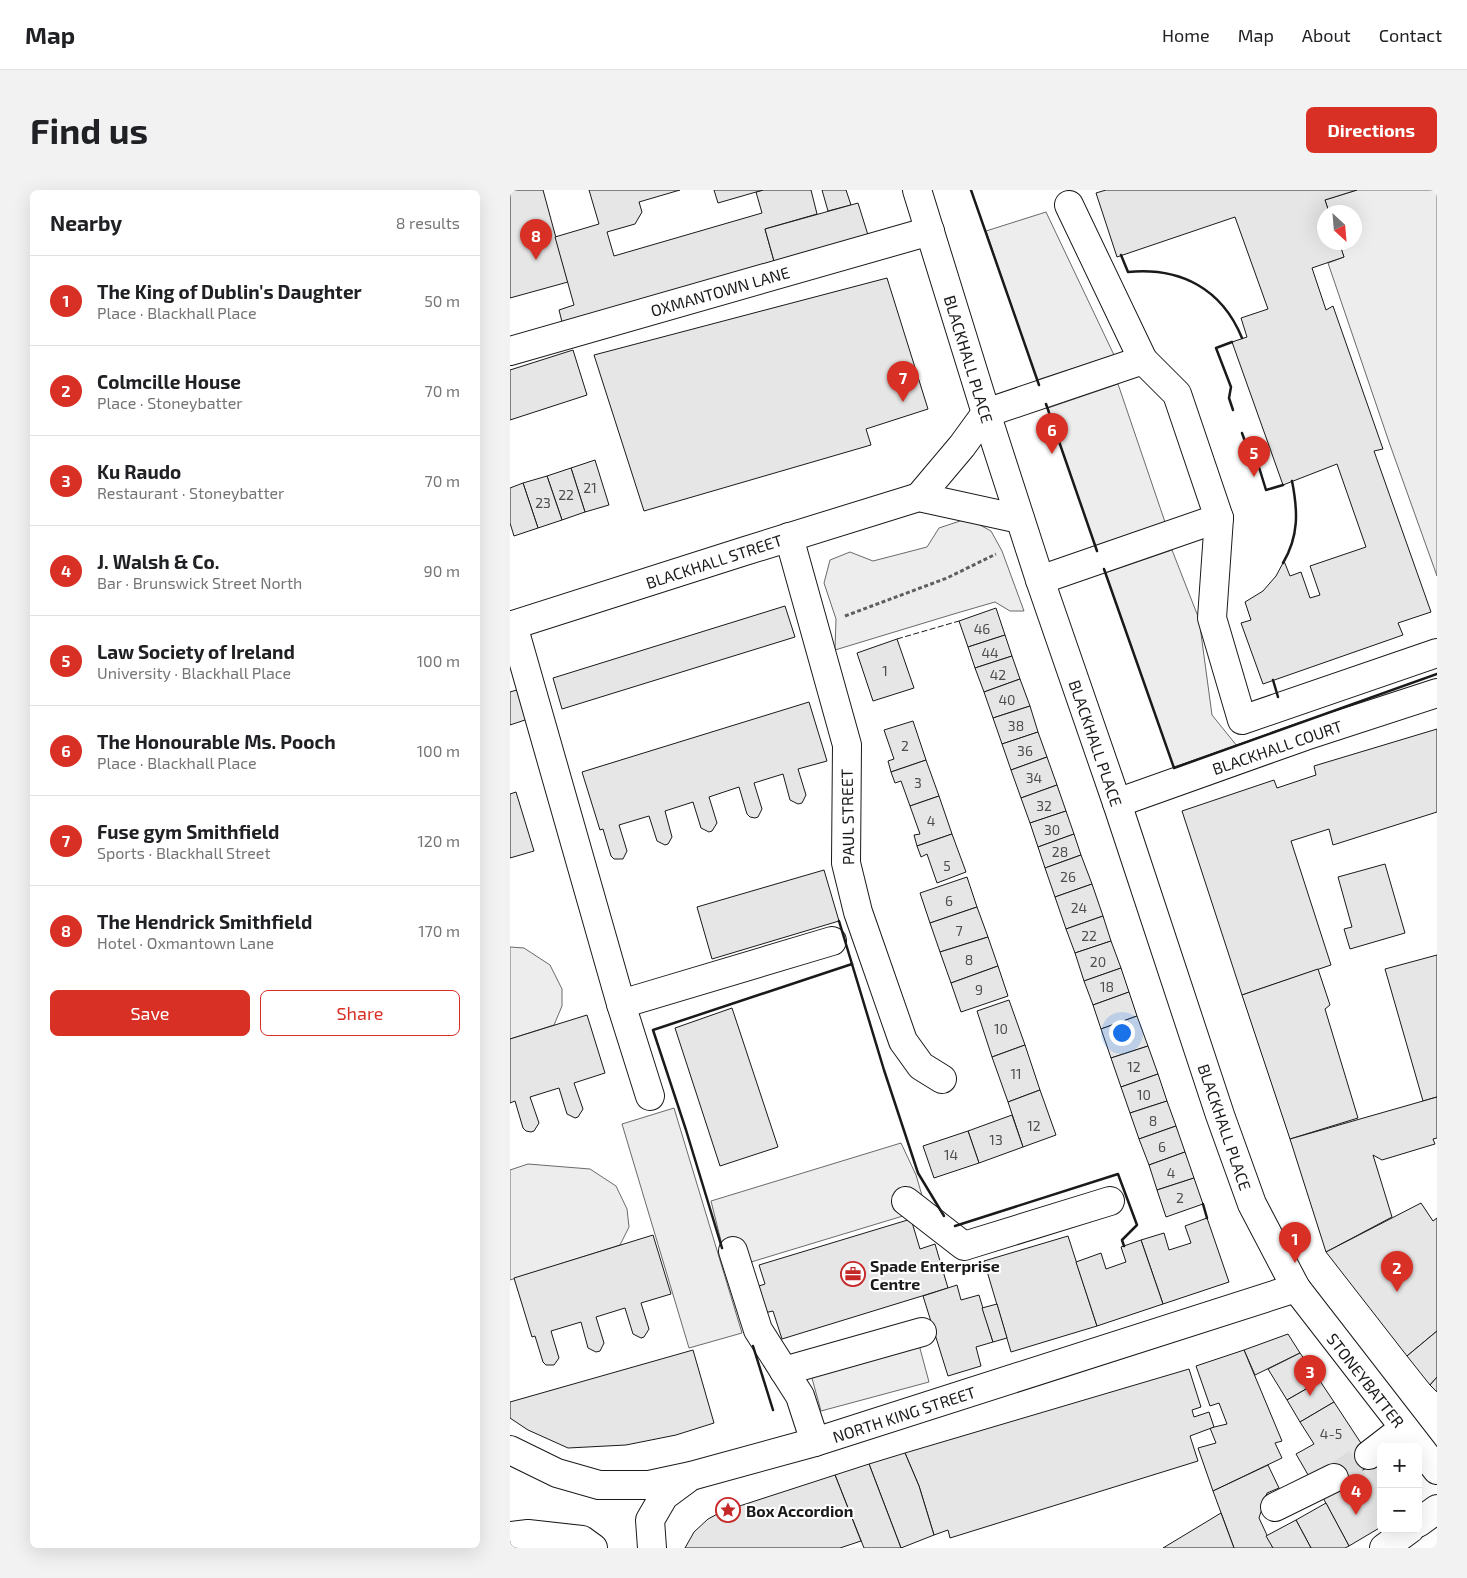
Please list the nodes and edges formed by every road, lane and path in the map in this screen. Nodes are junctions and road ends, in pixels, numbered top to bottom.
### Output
1 (917, 190) edge
2 (1069, 205) dead end
3 (930, 231) junction
4 (510, 351) edge
5 (1143, 360) junction
6 (986, 413) junction
7 (919, 497) junction
8 (1219, 518) junction
9 (1020, 519) junction
10 (789, 537) junction
11 (1040, 580) junction
12 (512, 626) edge
13 (814, 628) junction
14 (1437, 653) edge
15 (1437, 693) edge
16 (1117, 803) junction
17 (832, 941) dead end
18 (621, 1004) junction
19 (942, 1079) dead end
20 (650, 1096) dead end
21 (906, 1201) dead end
22 (1110, 1201) dead end
23 (733, 1251) dead end
24 (1296, 1288) junction
25 (922, 1332) dead end
26 (784, 1371) junction
27 (1404, 1428) junction
28 (815, 1442) junction
29 (510, 1450) edge
30 (1369, 1455) tunnel mouth
31 (1437, 1470) edge
32 (691, 1476) junction
33 (1334, 1478) tunnel mouth
34 (1275, 1507) dead end
35 (1437, 1509) edge
36 (1422, 1520) edge
37 (1405, 1533) edge
38 (510, 1536) edge
39 (594, 1548) edge
40 (652, 1548) edge
41 (1384, 1548) edge

1 - 3 street, BLACKHALL PLACE
2 - 5 street
3 - 4 street, OXMANTOWN LANE
3 - 6 street, BLACKHALL PLACE
5 - 6 street
5 - 8 street
6 - 7 street
6 - 9 street, BLACKHALL PLACE
7 - 9 street, BLACKHALL STREET
7 - 10 street, BLACKHALL STREET
8 - 11 street
8 - 14 street
9 - 11 street, BLACKHALL PLACE
9 - 13 path
10 - 12 street, BLACKHALL STREET
10 - 13 street, PAUL STREET
11 - 16 street, BLACKHALL PLACE
12 - 18 street
13 - 19 street, PAUL STREET
15 - 16 street, BLACKHALL COURT
16 - 24 street, BLACKHALL PLACE
17 - 18 street
18 - 20 street
21 - 22 street
23 - 26 street
24 - 27 street, STONEYBATTER
24 - 28 street, NORTH KING STREET
25 - 26 street
26 - 28 street
27 - 30 street
27 - 31 street, STONEYBATTER
28 - 32 street, NORTH KING STREET
29 - 32 street, NORTH KING STREET
32 - 40 street
33 - 34 street
35 - 36 street
37 - 41 street
38 - 39 street

